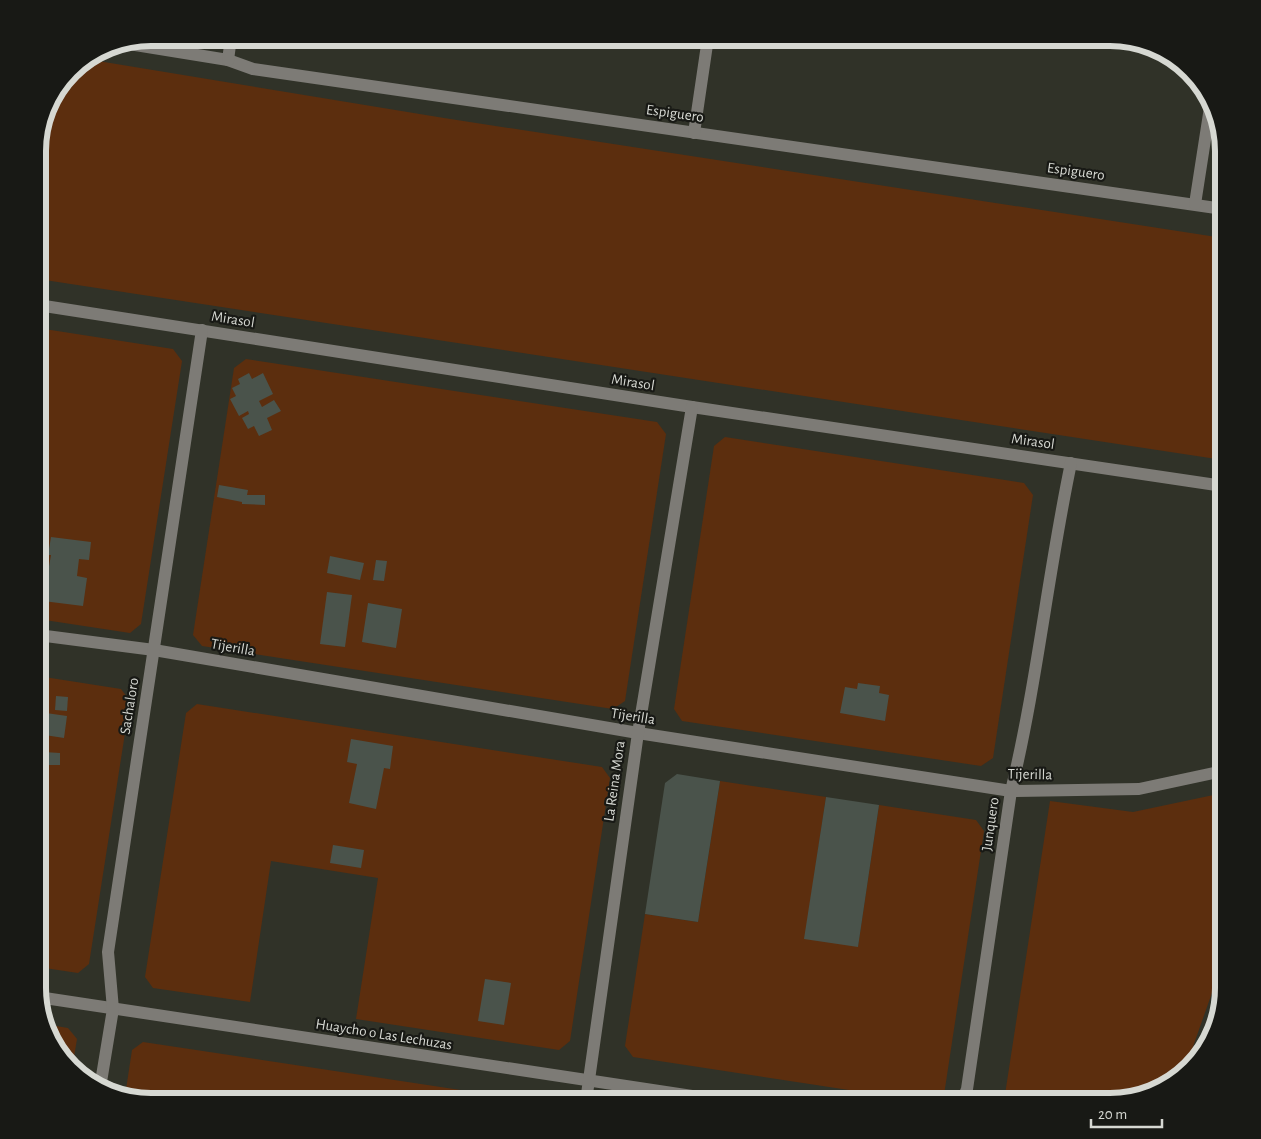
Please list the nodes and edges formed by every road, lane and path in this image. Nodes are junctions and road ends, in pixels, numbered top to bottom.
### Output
1 (144, 46) edge
2 (231, 46) edge
3 (707, 46) edge
4 (228, 60) junction
5 (1209, 116) edge
6 (694, 132) junction
7 (1195, 204) junction
8 (1215, 207) edge
9 (46, 306) edge
10 (202, 330) junction
11 (692, 407) junction
12 (1071, 463) junction
13 (1215, 485) edge
14 (46, 636) edge
15 (154, 650) junction
16 (638, 733) junction
17 (1215, 773) edge
18 (1011, 791) junction
19 (46, 998) edge
20 (113, 1009) junction
21 (101, 1080) edge
22 (588, 1081) junction
23 (587, 1093) edge
24 (666, 1093) edge
25 (965, 1093) edge

1 - 4 street, Espiguero
2 - 4 street
3 - 6 street
4 - 6 street, Espiguero
5 - 7 street
6 - 7 street, Espiguero
7 - 8 street, Espiguero
9 - 10 street, Mirasol
10 - 11 street, Mirasol
10 - 15 street, Sachaloro
11 - 12 street, Mirasol
11 - 16 street, La Reina Mora
12 - 13 street, Mirasol
12 - 18 street, Junquero
14 - 15 street, Tijerilla
15 - 16 street, Tijerilla
15 - 20 street, Sachaloro
16 - 18 street, Tijerilla
16 - 22 street, La Reina Mora
17 - 18 street, Tijerilla
18 - 25 street, Junquero
19 - 20 street, Huaycho o Las Lechuzas
20 - 21 street, Sachaloro
20 - 22 street, Huaycho o Las Lechuzas
22 - 23 street, La Reina Mora
22 - 24 street, Huaycho o Las Lechuzas

